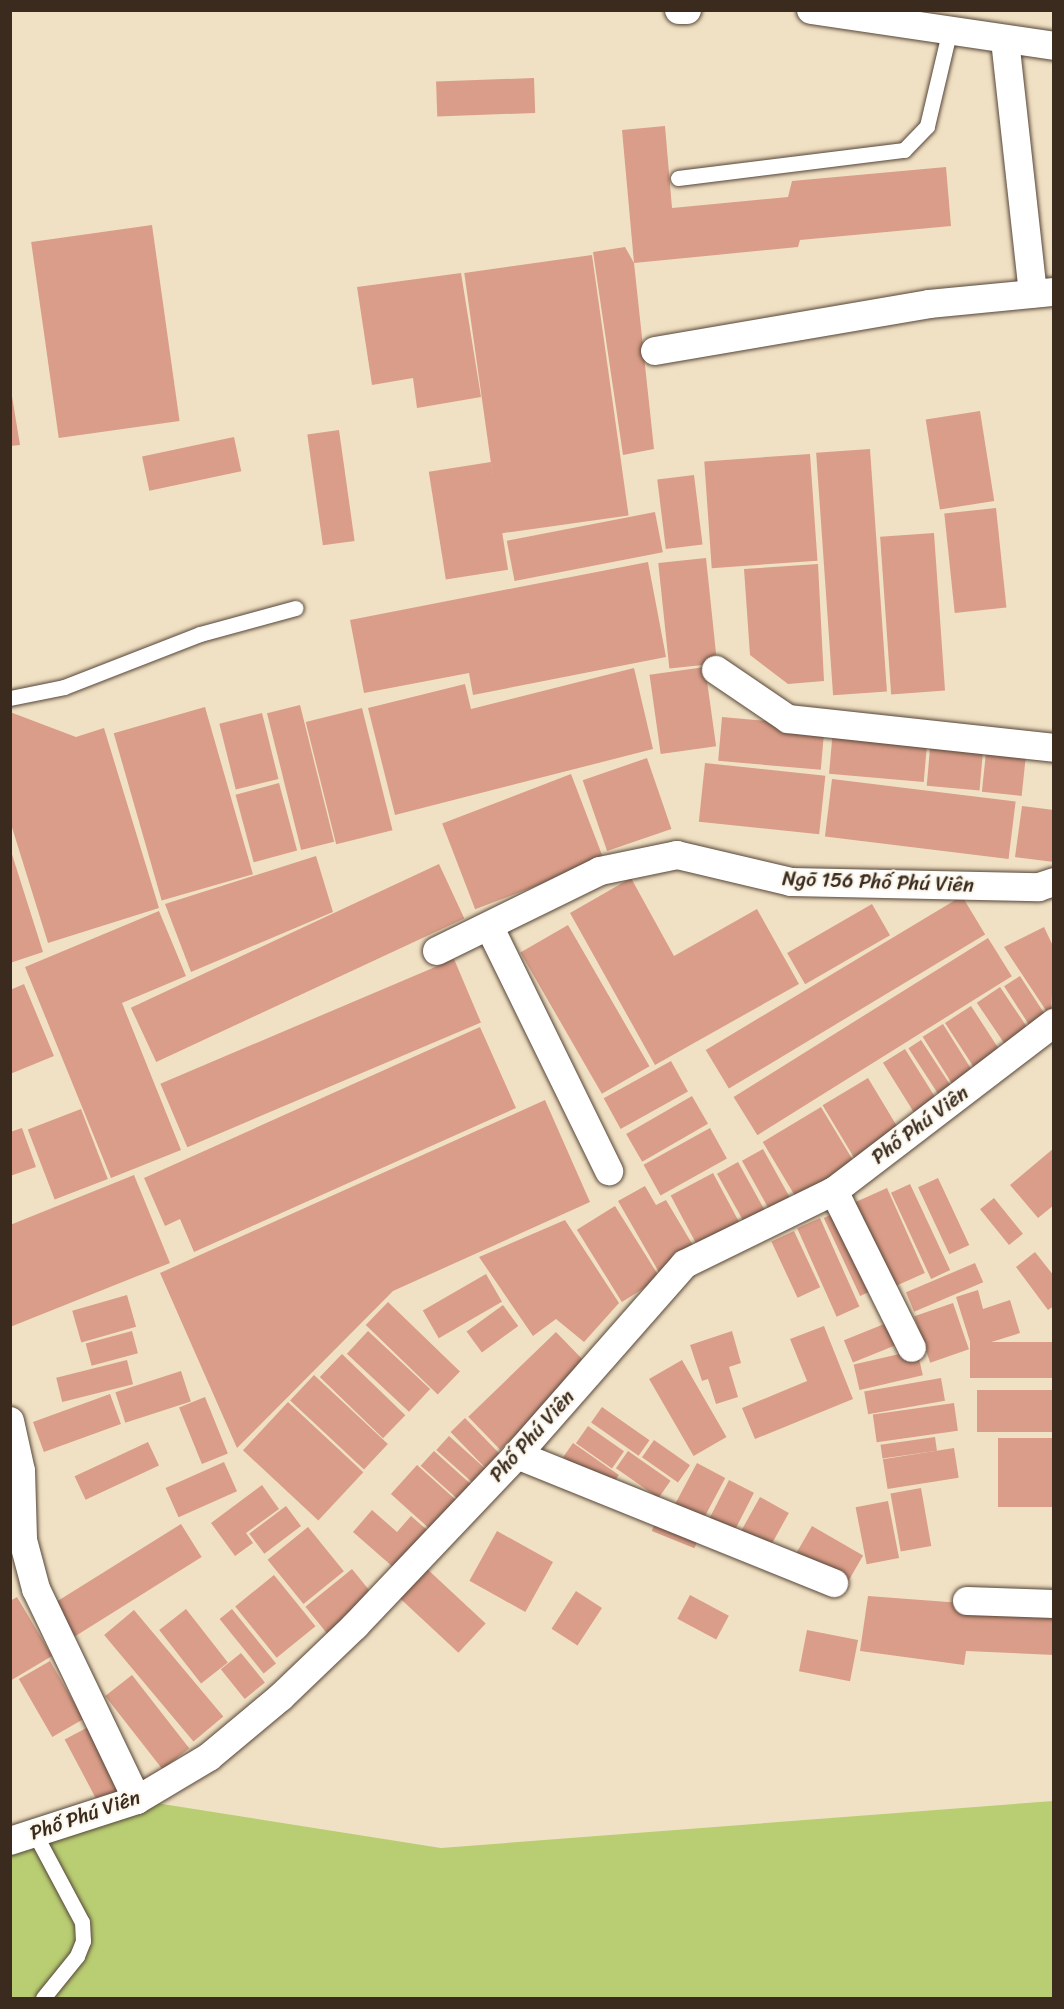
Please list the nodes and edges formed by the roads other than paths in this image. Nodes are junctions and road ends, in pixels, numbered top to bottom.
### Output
1 (679, 10) edge
2 (687, 10) edge
3 (811, 10) edge
4 (949, 33) junction
5 (1005, 40) junction
6 (1053, 46) edge
7 (678, 178) dead end
8 (1043, 292) edge
9 (655, 351) dead end
10 (296, 608) dead end
11 (716, 670) dead end
12 (10, 698) edge
13 (1053, 748) edge
14 (1053, 882) edge
15 (490, 928) junction
16 (437, 951) dead end
17 (1053, 1023) edge
18 (609, 1171) dead end
19 (834, 1191) junction
20 (912, 1348) dead end
21 (10, 1421) edge
22 (517, 1455) junction
23 (16, 1473) edge
24 (834, 1583) dead end
25 (967, 1601) dead end
26 (1053, 1604) edge
27 (137, 1800) junction
28 (23, 1837) edge
29 (43, 1998) edge

1 - 2 street
3 - 4 street
4 - 5 street
4 - 7 lane
5 - 6 street
5 - 8 street
8 - 9 street
10 - 12 lane
11 - 13 street
14 - 15 street, Ngõ 156 Phố Phú Viên
15 - 16 street, Ngõ 156 Phố Phú Viên
15 - 18 street
17 - 19 street, Phố Phú Viên
19 - 20 street
19 - 22 street, Phố Phú Viên
21 - 23 street
22 - 24 street
22 - 27 street, Phố Phú Viên
23 - 27 street
25 - 26 street
27 - 28 street, Phố Phú Viên
28 - 29 lane

